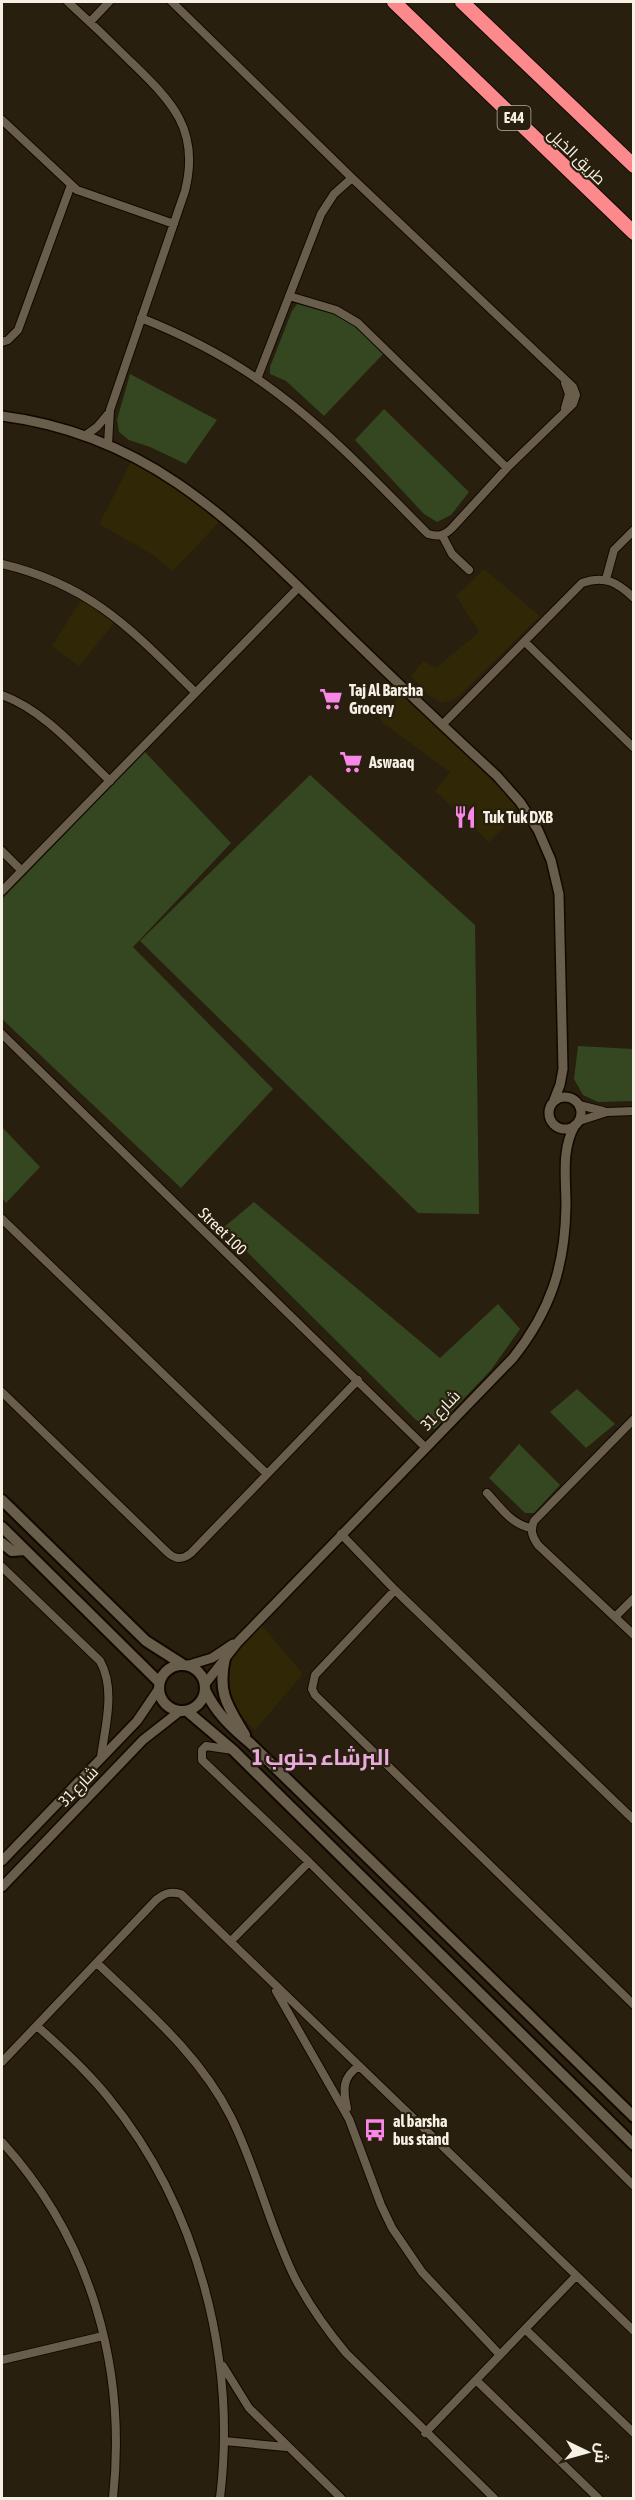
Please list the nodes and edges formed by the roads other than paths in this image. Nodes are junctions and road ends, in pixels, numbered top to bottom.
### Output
1 (68, 2) edge
2 (109, 2) edge
3 (172, 2) edge
4 (394, 2) edge
5 (462, 2) edge
6 (90, 22) junction
7 (2, 120) edge
8 (633, 166) edge
9 (352, 178) junction
10 (71, 185) junction
11 (174, 224) junction
12 (633, 233) edge
13 (290, 296) junction
14 (141, 318) junction
15 (2, 342) edge
16 (257, 379) junction
17 (110, 410) junction
18 (2, 416) edge
19 (86, 435) junction
20 (108, 444) junction
21 (507, 468) junction
22 (633, 530) edge
23 (442, 535) junction
24 (2, 564) edge
25 (469, 570) dead end
26 (606, 579) junction
27 (299, 587) junction
28 (633, 598) edge
29 (525, 642) junction
30 (194, 691) junction
31 (2, 695) edge
32 (442, 725) junction
33 (633, 748) edge
34 (110, 781) junction
35 (2, 851) edge
36 (21, 870) junction
37 (2, 891) edge
38 (2, 1034) edge
39 (563, 1069) junction
40 (554, 1100) junction
41 (577, 1102) junction
42 (633, 1111) edge
43 (607, 1112) junction
44 (577, 1123) junction
45 (554, 1125) junction
46 (565, 1152) junction
47 (2, 1219) edge
48 (357, 1380) junction
49 (2, 1392) edge
50 (633, 1419) edge
51 (425, 1447) junction
52 (267, 1474) junction
53 (487, 1493) dead end
54 (2, 1500) edge
55 (2, 1527) edge
56 (531, 1528) junction
57 (341, 1534) junction
58 (2, 1543) edge
59 (25, 1550) junction
60 (2, 1567) edge
61 (395, 1590) junction
62 (633, 1598) edge
63 (615, 1617) junction
64 (633, 1635) edge
65 (238, 1641) junction
66 (225, 1659) junction
67 (185, 1664) junction
68 (159, 1686) junction
69 (205, 1687) junction
70 (184, 1711) junction
71 (250, 1743) junction
72 (232, 1750) junction
73 (101, 1757) junction
74 (633, 1820) edge
75 (3, 1857) edge
76 (309, 1862) junction
77 (2, 1887) edge
78 (231, 1941) junction
79 (97, 1963) junction
80 (268, 1980) junction
81 (467, 1983) junction
82 (633, 2005) edge
83 (528, 2012) junction
84 (37, 2026) junction
85 (2, 2062) edge
86 (359, 2066) junction
87 (633, 2117) edge
88 (349, 2118) junction
89 (2, 2142) edge
90 (633, 2145) edge
91 (633, 2186) edge
92 (576, 2276) junction
93 (525, 2329) junction
94 (633, 2331) edge
95 (103, 2336) junction
96 (500, 2355) junction
97 (2, 2360) edge
98 (220, 2362) junction
99 (476, 2380) junction
100 (425, 2433) junction
101 (633, 2433) edge
102 (224, 2441) junction
103 (286, 2447) junction
104 (113, 2499) edge
105 (220, 2499) edge
106 (340, 2499) edge
107 (494, 2499) edge
108 (598, 2499) edge

1 - 6 street
2 - 6 street
3 - 9 street
4 - 12 highway, طريق الخيل / E44
5 - 8 highway, طريق الخيل
6 - 11 street
7 - 10 street
9 - 13 street
9 - 21 street
10 - 11 street
10 - 15 street
11 - 14 street
13 - 16 street
13 - 21 street
14 - 16 street
14 - 17 street
16 - 23 street
17 - 19 street
17 - 20 street
18 - 19 street
19 - 20 street
20 - 27 street
21 - 23 street
22 - 26 street
23 - 25 street
24 - 30 street
26 - 28 street
26 - 29 street
27 - 30 street
27 - 32 street
29 - 32 street
29 - 33 street
30 - 34 street
31 - 34 street
32 - 39 street
34 - 36 street
35 - 36 street
36 - 37 street
38 - 48 street, Street 100
39 - 40 street
39 - 41 street
40 - 41 street
40 - 45 street
41 - 43 street
41 - 44 street
42 - 43 street
43 - 44 street
44 - 45 street
44 - 46 street, شارع 31
45 - 46 street, شارع 31
46 - 51 street, شارع 31
47 - 52 street
48 - 51 street, Street 100
48 - 52 street
49 - 52 street
50 - 56 street
51 - 57 street, شارع 31
53 - 56 street
54 - 67 main road
55 - 59 main road
56 - 63 street
57 - 61 street
57 - 65 street, شارع 31
58 - 59 main road
59 - 68 main road
60 - 73 street
61 - 74 street
61 - 82 street
62 - 63 street
63 - 64 street
65 - 66 street, شارع 31
65 - 67 street, شارع 31
66 - 69 street, شارع 31
66 - 71 main road
67 - 68 main road
67 - 69 main road
68 - 70 main road
68 - 73 street, شارع 31
69 - 70 main road
69 - 71 main road
70 - 72 main road
70 - 77 street, شارع 31
71 - 83 main road
72 - 76 street
72 - 81 main road
73 - 75 street, شارع 31
76 - 78 street
76 - 91 street
78 - 79 street
78 - 80 street
79 - 84 street
79 - 100 street
80 - 86 street
80 - 88 street
81 - 83 main road
81 - 90 main road
83 - 87 main road
84 - 85 street
84 - 98 street
86 - 88 street
86 - 92 street
88 - 96 street
89 - 95 street
92 - 93 street
92 - 94 street
93 - 96 street
93 - 101 street
95 - 97 street
95 - 104 street
96 - 99 street
98 - 102 street
98 - 103 street
99 - 100 street
99 - 108 street
100 - 107 street
102 - 103 street
102 - 105 street
103 - 106 street

